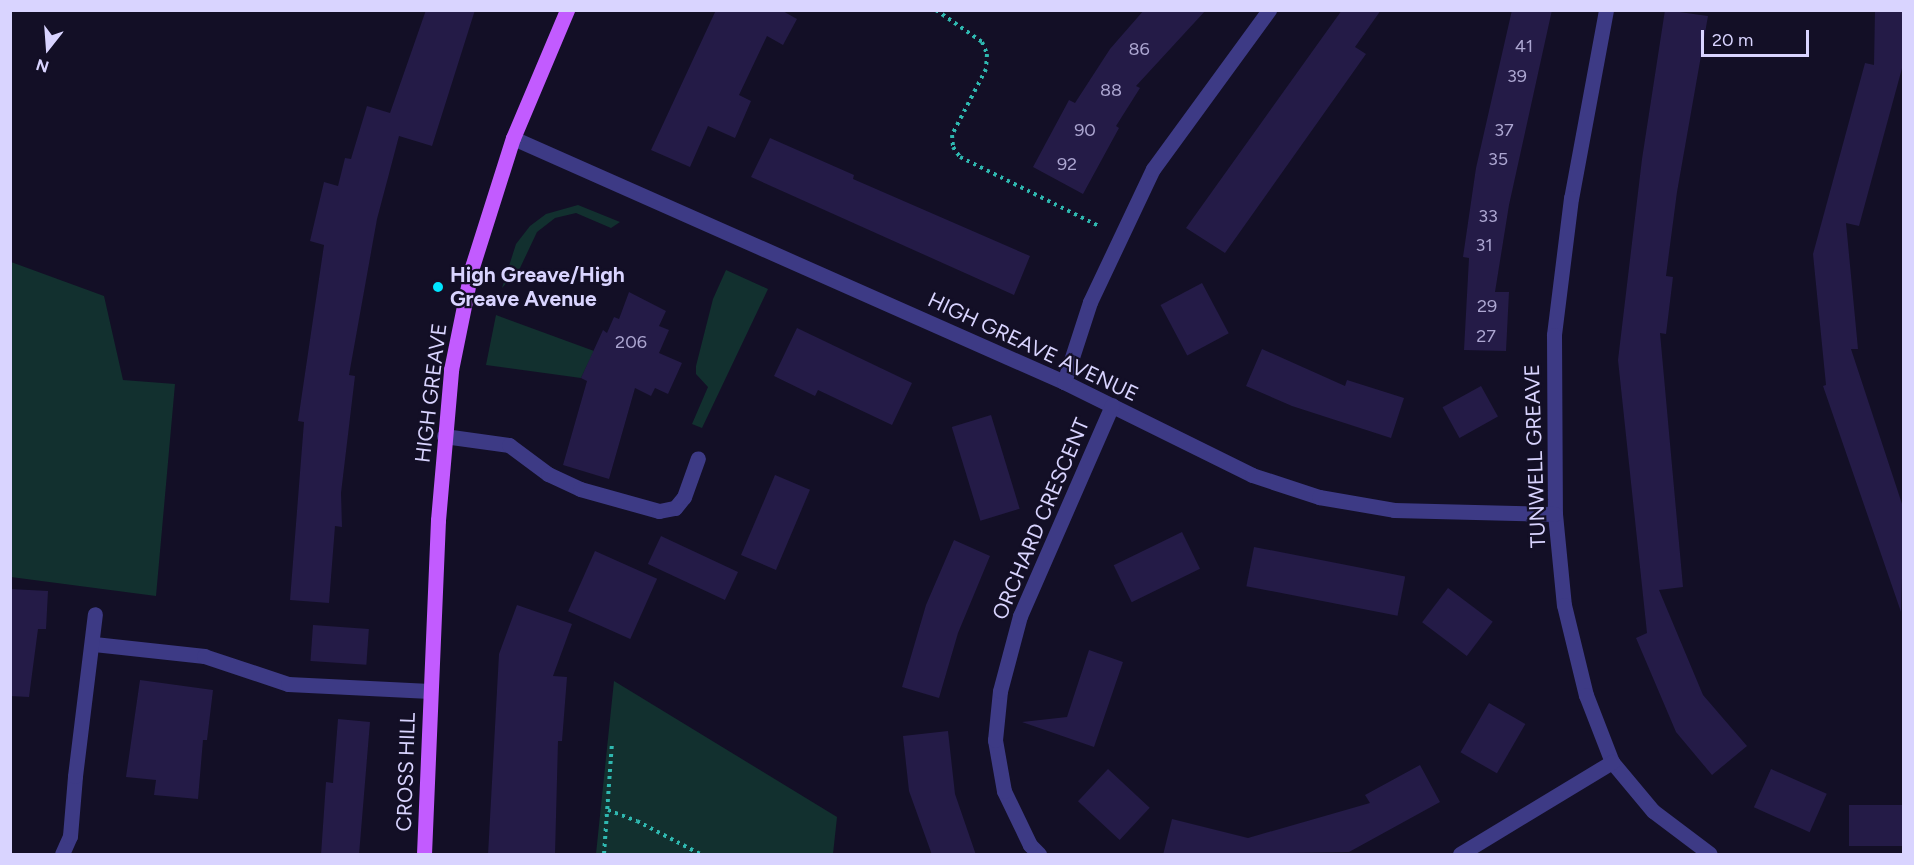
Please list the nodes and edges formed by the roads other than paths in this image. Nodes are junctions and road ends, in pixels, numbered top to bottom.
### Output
1 (567, 10) edge
2 (1269, 10) edge
3 (1606, 10) edge
4 (513, 138) junction
5 (1064, 382) junction
6 (1112, 405) junction
7 (444, 436) junction
8 (698, 458) dead end
9 (1555, 514) junction
10 (95, 614) dead end
11 (94, 644) junction
12 (430, 691) junction
13 (1612, 762) junction
14 (62, 855) edge
15 (424, 855) edge
16 (1039, 855) edge
17 (1460, 855) edge
18 (1710, 855) edge

1 - 4 main road, HIGH GREAVE
2 - 5 street
3 - 9 street, TUNWELL GREAVE
4 - 5 street, HIGH GREAVE AVENUE
4 - 7 main road, HIGH GREAVE
5 - 6 street, HIGH GREAVE AVENUE
6 - 9 street, HIGH GREAVE AVENUE
6 - 16 street, ORCHARD CRESCENT
7 - 8 street
7 - 12 main road, HIGH GREAVE
9 - 13 street, TUNWELL GREAVE
10 - 11 street
11 - 12 street
11 - 14 street
12 - 15 main road, CROSS HILL
13 - 17 street
13 - 18 street, TUNWELL GREAVE

